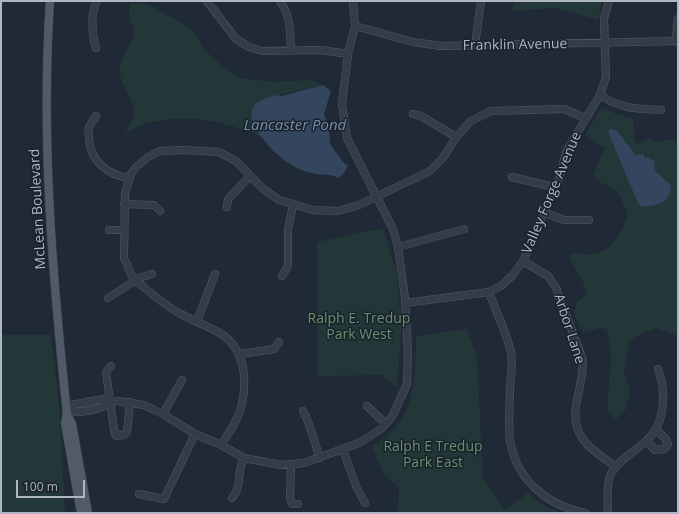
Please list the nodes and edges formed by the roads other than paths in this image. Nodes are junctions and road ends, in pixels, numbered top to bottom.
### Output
1 (50, 1) edge
2 (97, 1) edge
3 (207, 1) edge
4 (280, 1) edge
5 (353, 1) edge
6 (481, 1) edge
7 (610, 1) edge
8 (678, 19) edge
9 (355, 26) junction
10 (678, 41) edge
11 (604, 43) junction
12 (474, 45) junction
13 (96, 48) dead end
14 (291, 50) junction
15 (348, 54) junction
16 (600, 95) junction
17 (661, 110) dead end
18 (413, 114) dead end
19 (96, 116) dead end
20 (585, 118) junction
21 (456, 137) junction
22 (250, 176) junction
23 (512, 177) dead end
24 (130, 178) junction
25 (554, 187) junction
26 (377, 197) junction
27 (124, 204) junction
28 (293, 205) junction
29 (227, 207) dead end
30 (160, 211) dead end
31 (545, 213) junction
32 (589, 220) dead end
33 (464, 229) dead end
34 (109, 230) dead end
35 (123, 230) junction
36 (398, 247) junction
37 (523, 262) junction
38 (152, 274) dead end
39 (215, 274) dead end
40 (282, 276) dead end
41 (136, 280) junction
42 (489, 292) junction
43 (108, 298) dead end
44 (405, 303) junction
45 (198, 321) junction
46 (279, 342) dead end
47 (240, 354) junction
48 (111, 366) dead end
49 (658, 368) dead end
50 (182, 380) dead end
51 (110, 402) junction
52 (130, 402) junction
53 (367, 406) dead end
54 (303, 411) dead end
55 (67, 412) junction
56 (163, 414) junction
57 (386, 424) junction
58 (656, 430) junction
59 (195, 434) junction
60 (647, 441) junction
61 (221, 445) junction
62 (343, 450) junction
63 (244, 458) junction
64 (320, 458) junction
65 (291, 465) junction
66 (616, 467) junction
67 (139, 494) dead end
68 (232, 498) dead end
69 (364, 503) dead end
70 (298, 504) dead end
71 (81, 513) edge
72 (88, 513) edge
73 (585, 513) edge
74 (608, 513) edge

1 - 55 main road, McLean Boulevard
2 - 13 street
3 - 14 street
4 - 14 street
5 - 9 street
6 - 12 street
7 - 11 street, Valley Forge Avenue
8 - 10 street
9 - 12 street, Franklin Avenue
9 - 15 street
10 - 11 street, Franklin Avenue
11 - 12 street, Franklin Avenue
11 - 16 street, Valley Forge Avenue
14 - 15 street
15 - 26 street
16 - 17 street
16 - 20 street, Valley Forge Avenue
18 - 21 street
19 - 24 street
20 - 21 street
20 - 25 street, Valley Forge Avenue
21 - 26 street
22 - 24 street
22 - 28 street
22 - 29 street
23 - 25 street
24 - 27 street
25 - 31 street, Valley Forge Avenue
26 - 28 street
26 - 36 street
27 - 30 street
27 - 35 street
28 - 40 street
31 - 32 street
31 - 37 street, Valley Forge Avenue
33 - 36 street
34 - 35 street
35 - 41 street
36 - 44 street
37 - 42 street, Valley Forge Avenue
37 - 66 street, Arbor Lane
38 - 41 street
39 - 45 street
41 - 43 street
41 - 45 street
42 - 44 street, Valley Forge Avenue
42 - 73 street
44 - 57 street
45 - 47 street
46 - 47 street
47 - 61 street
48 - 51 street
49 - 58 street
50 - 56 street
51 - 52 street
51 - 52 street
51 - 55 street
52 - 56 street
53 - 57 street
54 - 64 street
55 - 71 main road, McLean Boulevard
55 - 72 main road, McLean Boulevard
56 - 59 street
57 - 62 street
58 - 60 street
58 - 60 street
59 - 61 street
59 - 67 street
60 - 66 street
61 - 63 street
62 - 64 street
62 - 69 street
63 - 65 street
63 - 68 street
64 - 65 street
65 - 70 street
66 - 74 street

